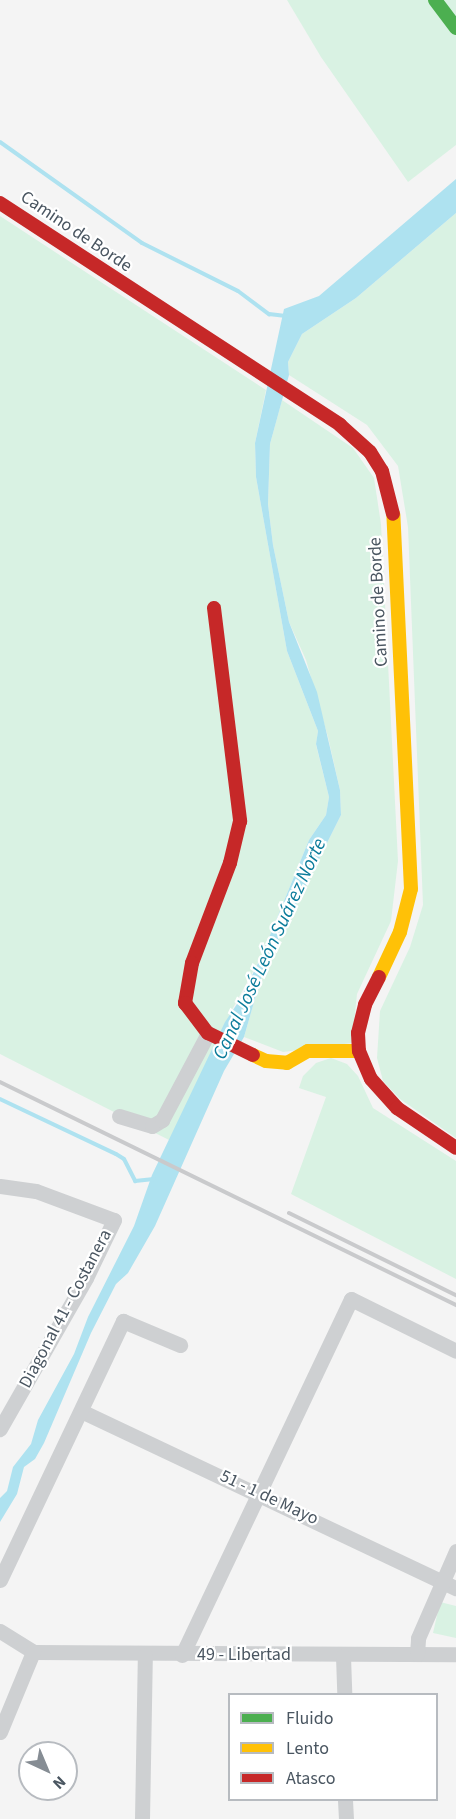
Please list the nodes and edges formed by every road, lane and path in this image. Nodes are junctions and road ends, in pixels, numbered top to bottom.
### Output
1 (435, 0) edge
2 (456, 28) edge
3 (0, 203) edge
4 (214, 608) dead end
5 (211, 1034) junction
6 (359, 1051) junction
7 (119, 1116) dead end
8 (456, 1148) edge
9 (0, 1186) edge
10 (180, 1345) dead end
11 (456, 1351) edge
12 (81, 1411) junction
13 (0, 1430) edge
14 (259, 1492) junction
15 (456, 1551) edge
16 (0, 1580) edge
17 (449, 1584) edge
18 (0, 1631) edge
19 (33, 1652) junction
20 (417, 1654) junction
21 (456, 1654) edge
22 (145, 1655) junction
23 (182, 1655) junction
24 (343, 1656) junction
25 (344, 1693) edge
26 (0, 1732) edge
27 (345, 1801) edge
28 (142, 1819) edge
29 (346, 1819) edge

1 - 2 main road
3 - 6 main road, Camino de Borde
4 - 5 main road
5 - 6 main road
5 - 7 street
6 - 8 main road, Camino de Borde
9 - 13 street, Diagonal 41 - Costanera
10 - 12 street
11 - 14 street
12 - 14 street, 51 - 1 de Mayo
12 - 16 street
14 - 17 street, 51 - 1 de Mayo
14 - 23 street
15 - 17 street
17 - 20 street
18 - 19 street
19 - 22 street, 49 - Libertad
19 - 26 street
20 - 21 street, 49 - Libertad
20 - 24 street, 49 - Libertad
22 - 23 street, 49 - Libertad
22 - 28 street
23 - 24 street, 49 - Libertad
24 - 25 street
27 - 29 street

